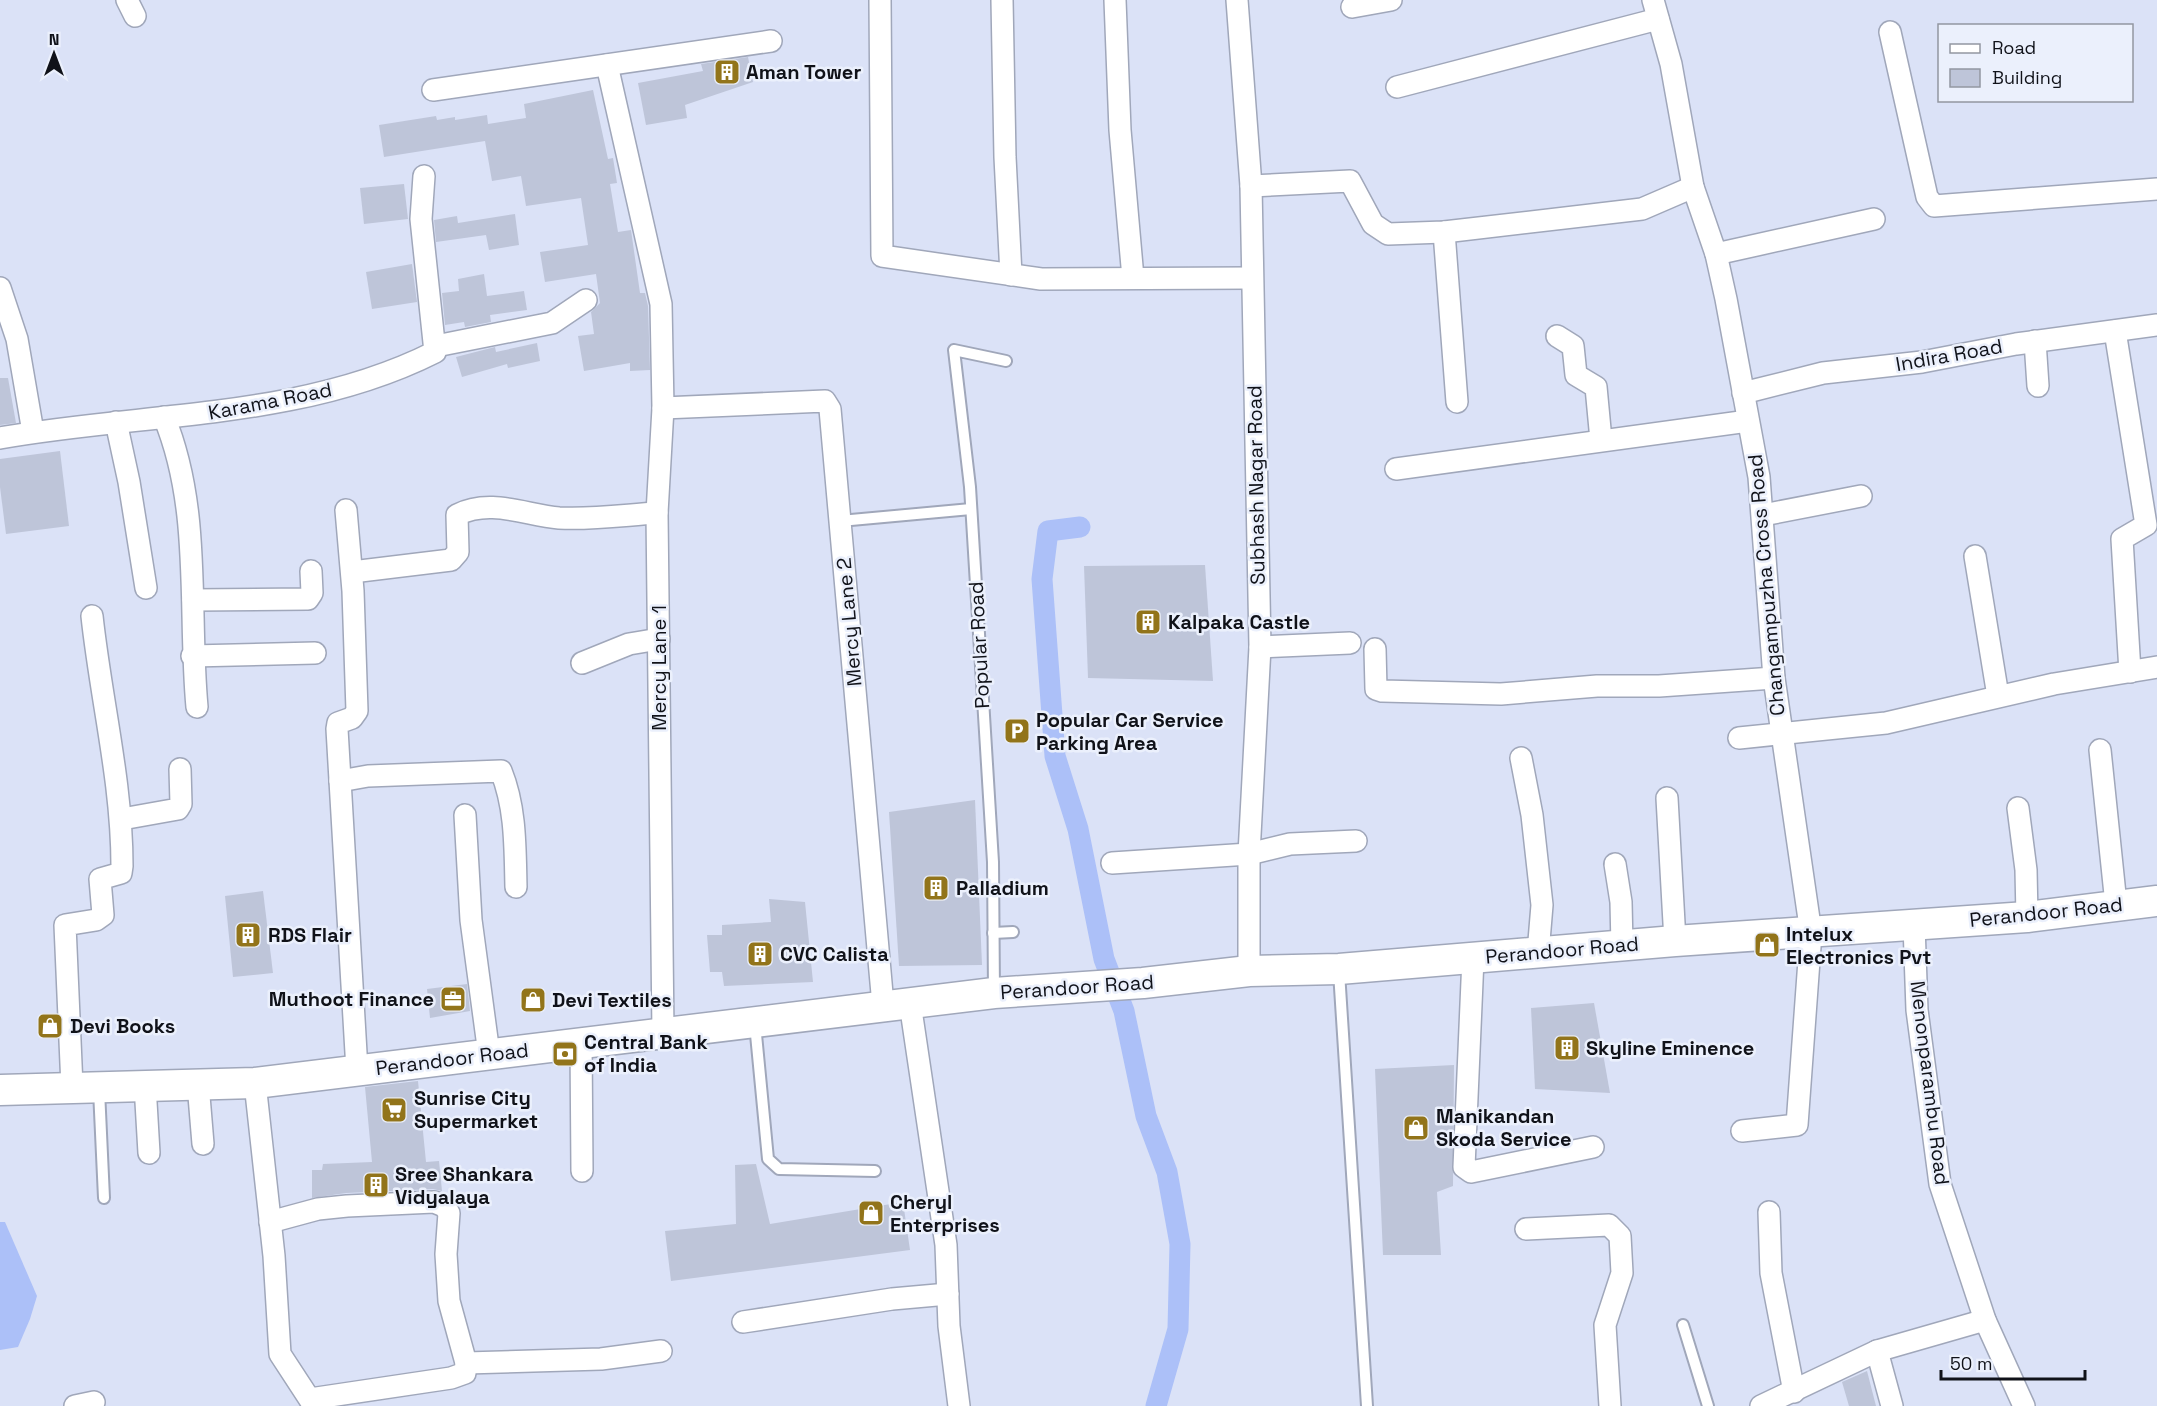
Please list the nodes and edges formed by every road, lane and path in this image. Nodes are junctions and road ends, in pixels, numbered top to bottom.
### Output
1 (880, 0) edge
2 (1002, 0) edge
3 (1115, 0) edge
4 (1237, 0) edge
5 (1391, 0) edge
6 (1352, 7) dead end
7 (1655, 9) edge
8 (1890, 32) dead end
9 (771, 41) dead end
10 (607, 65) junction
11 (1397, 87) dead end
12 (433, 90) dead end
13 (424, 176) dead end
14 (1251, 186) junction
15 (1693, 187) junction
16 (2157, 189) edge
17 (1874, 219) dead end
18 (1444, 232) junction
19 (1716, 254) junction
20 (1011, 275) junction
21 (1133, 278) junction
22 (1251, 278) junction
23 (0, 288) edge
24 (586, 300) dead end
25 (2157, 325) edge
26 (2115, 331) junction
27 (1557, 336) dead end
28 (2035, 341) junction
29 (436, 346) junction
30 (1006, 361) dead end
31 (2038, 386) dead end
32 (1743, 393) junction
33 (1457, 402) dead end
34 (663, 408) junction
35 (164, 417) junction
36 (1748, 421) junction
37 (116, 422) junction
38 (33, 432) junction
39 (0, 438) edge
40 (1601, 440) junction
41 (1396, 469) dead end
42 (1861, 496) dead end
43 (971, 509) junction
44 (345, 510) dead end
45 (657, 513) junction
46 (1763, 515) junction
47 (840, 521) junction
48 (1975, 556) dead end
49 (311, 571) dead end
50 (352, 572) junction
51 (146, 588) dead end
52 (193, 600) junction
53 (92, 616) dead end
54 (659, 639) junction
55 (1350, 643) dead end
56 (1260, 647) junction
57 (1375, 649) dead end
58 (315, 653) dead end
59 (192, 656) junction
60 (582, 663) dead end
61 (2157, 667) edge
62 (2130, 672) junction
63 (1774, 678) junction
64 (1998, 696) junction
65 (197, 707) dead end
66 (1780, 734) junction
67 (1739, 738) dead end
68 (2100, 750) dead end
69 (1521, 758) dead end
70 (180, 769) dead end
71 (340, 781) junction
72 (1667, 798) dead end
73 (2018, 808) dead end
74 (465, 815) dead end
75 (122, 819) junction
76 (1356, 841) dead end
77 (1249, 854) junction
78 (1112, 863) dead end
79 (1615, 864) dead end
80 (516, 887) dead end
81 (2157, 901) edge
82 (2116, 904) junction
83 (2027, 917) junction
84 (1914, 925) junction
85 (1013, 932) dead end
86 (993, 933) junction
87 (1811, 933) junction
88 (1675, 941) junction
89 (1622, 946) junction
90 (1538, 953) junction
91 (1473, 958) junction
92 (1339, 969) junction
93 (1249, 971) junction
94 (994, 993) junction
95 (897, 1004) junction
96 (755, 1021) junction
97 (663, 1033) junction
98 (581, 1043) junction
99 (489, 1054) junction
100 (357, 1070) junction
101 (255, 1083) junction
102 (198, 1084) junction
103 (145, 1085) junction
104 (85, 1087) junction
105 (0, 1090) edge
106 (1742, 1131) dead end
107 (203, 1144) dead end
108 (1593, 1147) dead end
109 (149, 1153) dead end
110 (582, 1171) dead end
111 (875, 1171) dead end
112 (104, 1198) dead end
113 (1769, 1212) dead end
114 (270, 1222) junction
115 (1526, 1230) dead end
116 (948, 1294) junction
117 (1985, 1320) junction
118 (743, 1322) dead end
119 (1683, 1325) dead end
120 (661, 1351) dead end
121 (1877, 1352) junction
122 (466, 1363) junction
123 (1794, 1392) junction
124 (312, 1403) edge
125 (959, 1406) edge
126 (1367, 1406) edge
127 (1610, 1406) edge
128 (1708, 1406) edge
129 (1761, 1406) edge
130 (1892, 1406) edge
131 (2024, 1406) edge

1 - 20 street
2 - 20 street
3 - 21 street
4 - 14 street, Subhash Nagar Road
5 - 6 street
7 - 11 street
7 - 15 street, Changampuzha Cross Road
8 - 16 street
9 - 10 street
10 - 12 street
10 - 34 street, Mercy Lane 1
13 - 29 street
14 - 18 street
14 - 22 street, Subhash Nagar Road
15 - 18 street
15 - 19 street, Changampuzha Cross Road
17 - 19 street
18 - 33 street
19 - 32 street, Changampuzha Cross Road
20 - 21 street
21 - 22 street
22 - 56 street, Subhash Nagar Road
23 - 38 street
24 - 29 street
25 - 26 street, Indira Road
26 - 28 street, Indira Road
26 - 62 street
27 - 40 street
28 - 31 street
28 - 32 street, Indira Road
29 - 35 street, Karama Road
30 - 43 lane, Popular Road
32 - 36 street, Changampuzha Cross Road
34 - 45 street, Mercy Lane 1
34 - 47 street, Mercy Lane 2
35 - 37 street, Karama Road
35 - 52 street
36 - 40 street
36 - 46 street, Changampuzha Cross Road
37 - 38 street, Karama Road
37 - 51 street
38 - 39 street, Karama Road
40 - 41 street
42 - 46 street
43 - 47 lane
43 - 86 lane, Popular Road
44 - 50 street
45 - 50 street
45 - 54 street, Mercy Lane 1
46 - 63 street, Changampuzha Cross Road
47 - 95 street, Mercy Lane 2
48 - 64 street
49 - 52 street
50 - 71 street
52 - 59 street
53 - 75 street
54 - 60 street
54 - 97 street, Mercy Lane 1
55 - 56 street
56 - 77 street, Subhash Nagar Road
57 - 63 street
58 - 59 street
59 - 65 street
61 - 62 street
62 - 64 street
63 - 66 street, Changampuzha Cross Road
64 - 66 street
66 - 67 street
66 - 87 street, Changampuzha Cross Road
68 - 82 street
69 - 90 street
70 - 75 street
71 - 80 street
71 - 100 street
72 - 88 street
73 - 83 street
74 - 99 street
75 - 104 street
76 - 77 street
77 - 78 street
77 - 93 street, Subhash Nagar Road
79 - 89 street
81 - 82 main road, Perandoor Road
82 - 83 main road, Perandoor Road
83 - 84 main road, Perandoor Road
84 - 87 main road, Perandoor Road
84 - 117 street, Menonparambu Road
85 - 86 lane
86 - 94 lane, Popular Road
87 - 88 main road, Perandoor Road
87 - 106 street, Changampuzha Cross Road
88 - 89 main road, Perandoor Road
89 - 90 main road, Perandoor Road
90 - 91 main road, Perandoor Road
91 - 92 main road, Perandoor Road
91 - 108 street
92 - 93 main road, Perandoor Road
92 - 126 lane
93 - 94 main road, Perandoor Road
94 - 95 main road, Perandoor Road
95 - 96 main road, Perandoor Road
95 - 116 street, Mercy Lane 2
96 - 97 main road, Perandoor Road
96 - 111 lane
97 - 98 main road, Perandoor Road
98 - 99 main road, Perandoor Road
98 - 110 street
99 - 100 main road, Perandoor Road
100 - 101 main road, Perandoor Road
101 - 102 main road, Perandoor Road
101 - 114 street
102 - 103 main road, Perandoor Road
102 - 107 street
103 - 104 main road, Perandoor Road
103 - 109 street
104 - 105 main road, Perandoor Road
104 - 112 lane
113 - 123 street
114 - 122 street
114 - 124 street
115 - 127 street
116 - 118 street
116 - 125 street, Mercy Lane 2
117 - 121 street
117 - 131 street, Menonparambu Road
119 - 128 lane
120 - 122 street
121 - 123 street
121 - 130 street
122 - 124 street
123 - 129 street

